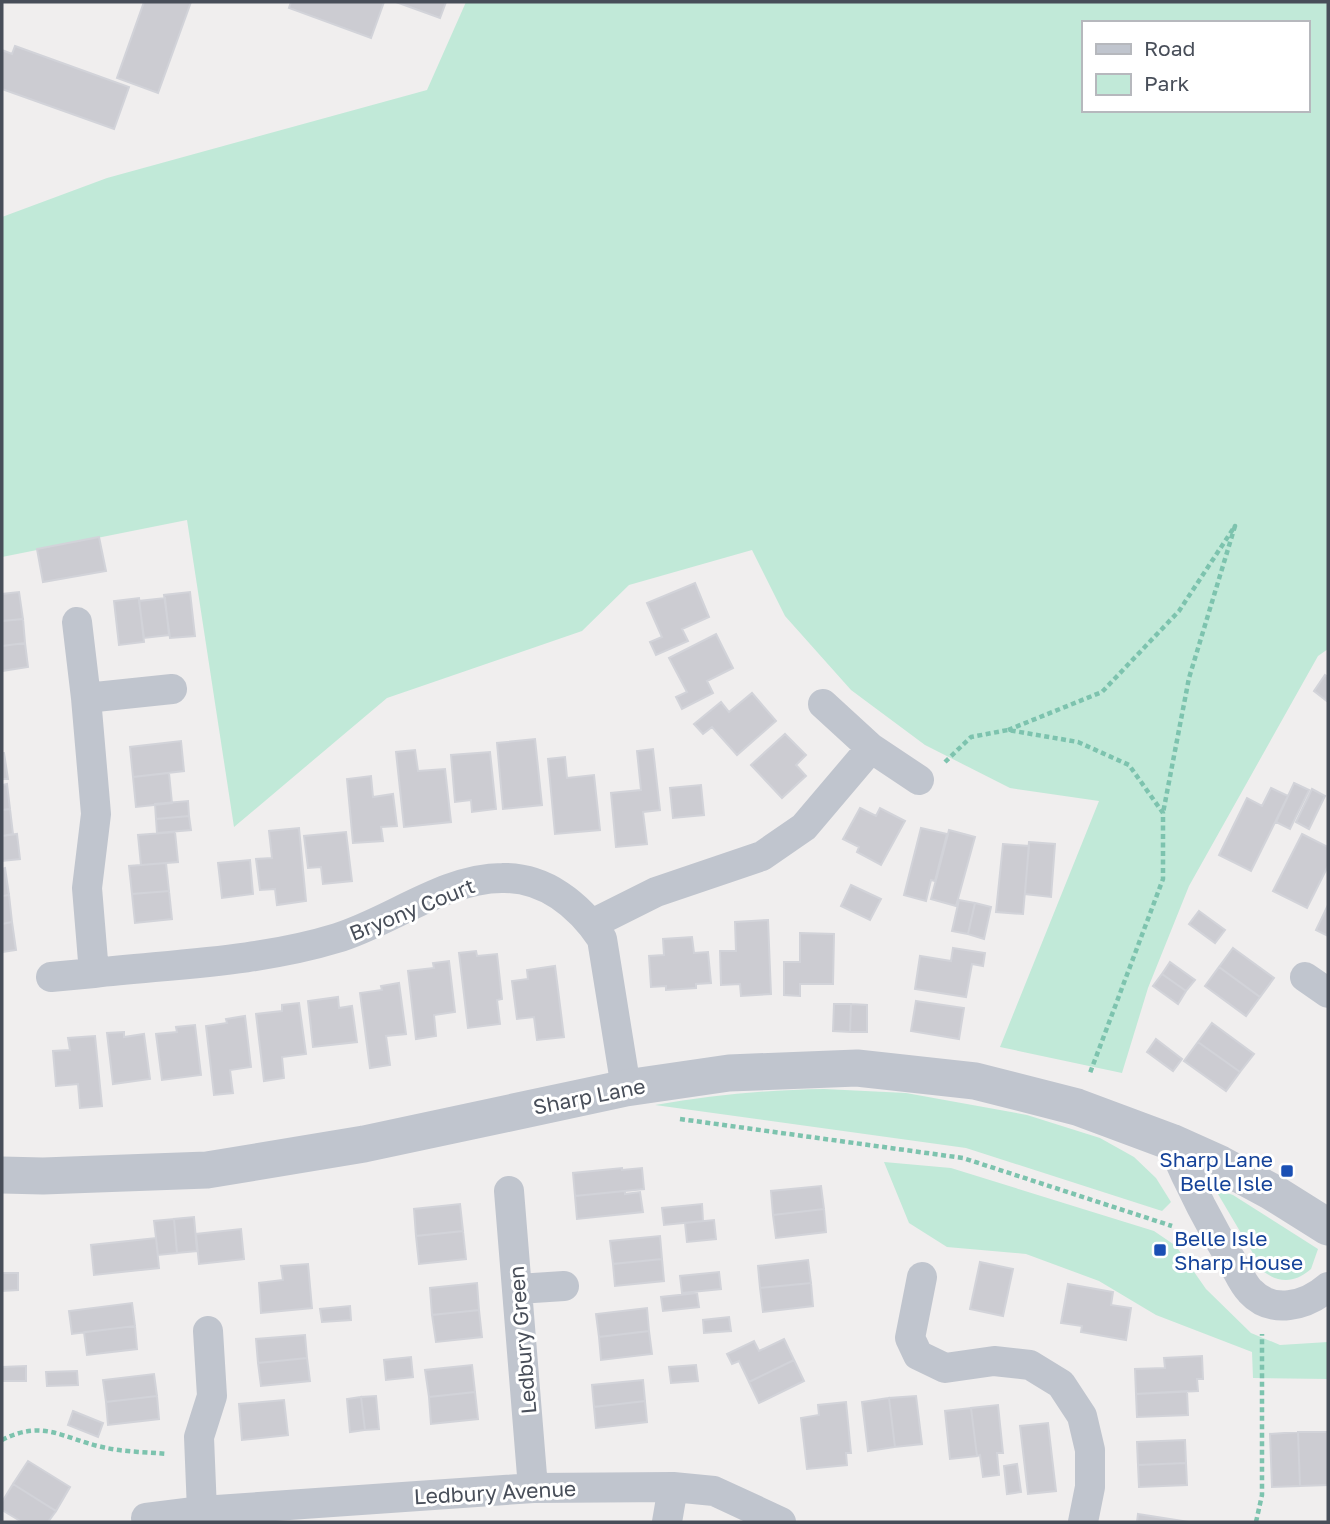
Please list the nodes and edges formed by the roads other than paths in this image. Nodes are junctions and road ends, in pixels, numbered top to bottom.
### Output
1 (77, 622) dead end
2 (172, 689) dead end
3 (86, 698) junction
4 (822, 705) dead end
5 (871, 748) junction
6 (919, 780) road end
7 (592, 924) junction
8 (94, 973) junction
9 (51, 977) dead end
10 (626, 1088) junction
11 (1171, 1142) junction
12 (2, 1175) edge
13 (509, 1191) dead end
14 (1328, 1227) edge
15 (922, 1277) dead end
16 (564, 1286) dead end
17 (1328, 1287) edge
18 (518, 1289) junction
19 (208, 1331) dead end
20 (533, 1488) junction
21 (673, 1488) junction
22 (202, 1511) junction
23 (341, 1511) edge
24 (146, 1518) dead end
25 (667, 1522) edge
26 (781, 1522) edge
27 (1083, 1522) edge

1 - 3 street
2 - 3 street
3 - 8 street
4 - 5 street
5 - 6 street
5 - 7 street
7 - 8 street, Bryony Court
7 - 10 street, Bryony Court
8 - 9 street, Bryony Court
10 - 11 street, Sharp Lane
10 - 12 street, Sharp Lane
11 - 14 street, Sharp Lane
11 - 17 street
13 - 18 street, Ledbury Green
15 - 27 street
16 - 18 street
18 - 20 street, Ledbury Green
19 - 22 street
20 - 21 street, Ledbury Avenue
20 - 23 street, Ledbury Avenue
21 - 25 street
21 - 26 street, Ledbury Avenue
22 - 23 street, Ledbury Avenue
22 - 24 street, Ledbury Avenue

